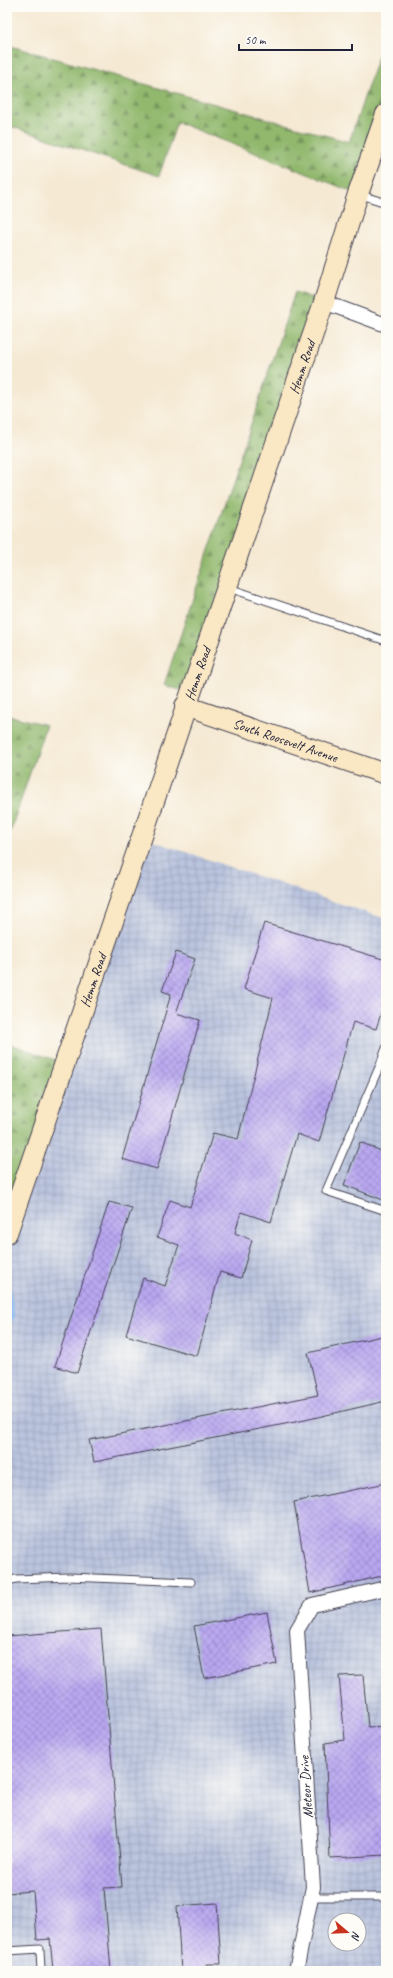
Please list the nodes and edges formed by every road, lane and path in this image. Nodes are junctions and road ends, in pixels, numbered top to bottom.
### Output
1 (386, 114) edge
2 (358, 194) junction
3 (386, 203) edge
4 (324, 302) junction
5 (386, 325) edge
6 (226, 587) junction
7 (386, 641) edge
8 (185, 706) junction
9 (386, 774) edge
10 (386, 1048) edge
11 (383, 1066) edge
12 (386, 1211) edge
13 (7, 1233) edge
14 (7, 1581) edge
15 (191, 1582) dead end
16 (386, 1588) edge
17 (311, 1897) junction
18 (386, 1897) edge
19 (7, 1951) edge
20 (41, 1971) edge
21 (296, 1971) edge

1 - 2 street, Hemm Road
2 - 3 lane
2 - 4 street, Hemm Road
4 - 5 street
4 - 6 street, Hemm Road
6 - 7 lane
6 - 8 street, Hemm Road
8 - 9 street, South Roosevelt Avenue
8 - 13 street, Hemm Road
10 - 11 lane
11 - 12 lane
14 - 15 lane
16 - 17 street, Meteor Drive
17 - 18 lane
17 - 21 street, Meteor Drive
19 - 20 lane

